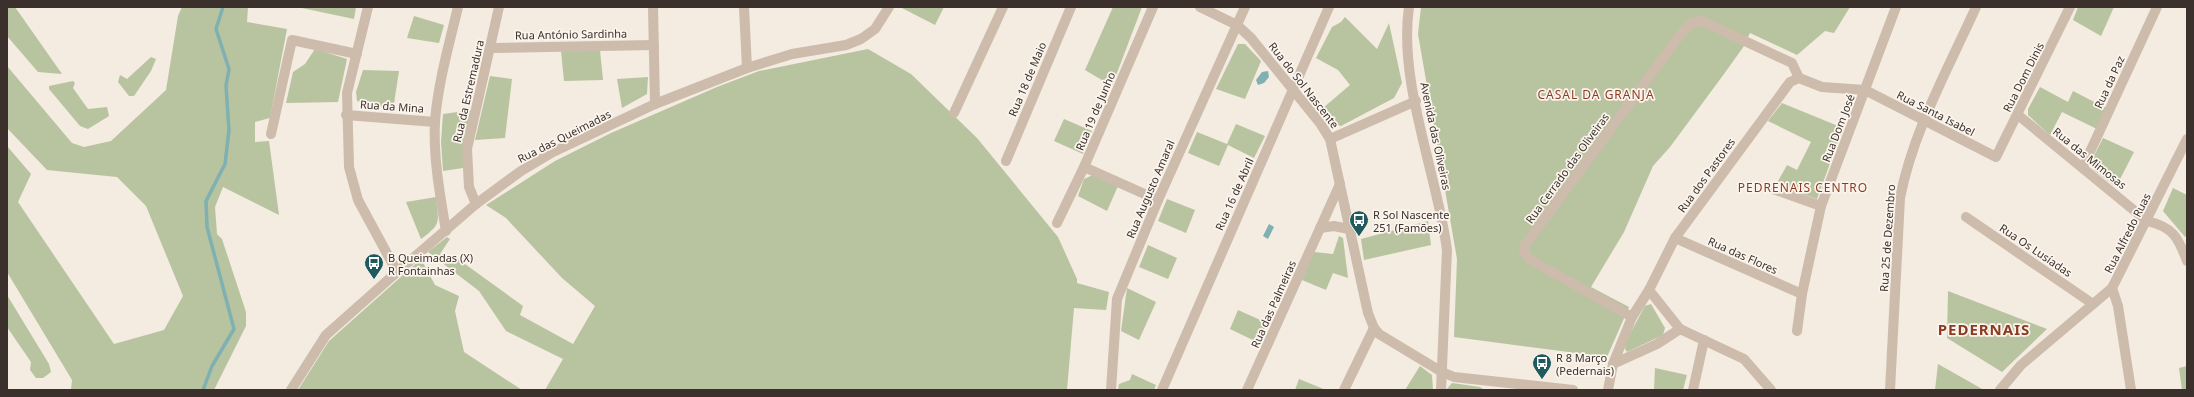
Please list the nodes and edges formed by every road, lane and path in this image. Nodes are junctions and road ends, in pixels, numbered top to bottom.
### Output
1 (368, 7) edge
2 (458, 7) edge
3 (499, 7) edge
4 (653, 7) edge
5 (744, 7) edge
6 (1003, 7) edge
7 (1071, 7) edge
8 (1153, 7) edge
9 (1200, 7) edge
10 (1245, 7) edge
11 (1329, 7) edge
12 (1409, 7) edge
13 (1896, 7) edge
14 (1976, 7) edge
15 (2070, 7) edge
16 (2157, 7) edge
17 (886, 9) edge
18 (1237, 25) junction
19 (654, 45) junction
20 (490, 48) junction
21 (357, 54) junction
22 (746, 68) junction
23 (1799, 78) junction
24 (1293, 89) junction
25 (1865, 90) junction
26 (1416, 101) junction
27 (655, 104) junction
28 (954, 113) dead end
29 (346, 115) junction
30 (2018, 115) junction
31 (1925, 120) junction
32 (435, 122) junction
33 (271, 134) dead end
34 (1330, 138) junction
35 (2187, 138) edge
36 (1996, 157) joint
37 (1006, 160) dead end
38 (1084, 167) junction
39 (2083, 167) junction
40 (1340, 184) junction
41 (1773, 189) dead end
42 (1158, 200) junction
43 (476, 204) junction
44 (1821, 206) junction
45 (1966, 217) dead end
46 (2147, 221) junction
47 (1057, 223) dead end
48 (1320, 228) junction
49 (1348, 229) junction
50 (446, 231) junction
51 (1674, 238) junction
52 (2187, 261) edge
53 (397, 272) junction
54 (2112, 288) junction
55 (1649, 290) junction
56 (1802, 294) junction
57 (2093, 304) junction
58 (1632, 317) junction
59 (1374, 328) junction
60 (1680, 329) junction
61 (1797, 331) dead end
62 (1704, 340) junction
63 (1612, 364) junction
64 (1442, 372) junction
65 (1492, 386) edge
66 (291, 390) edge
67 (1111, 390) edge
68 (1162, 390) edge
69 (1247, 390) edge
70 (1344, 390) edge
71 (1441, 390) edge
72 (1573, 390) edge
73 (1608, 390) edge
74 (1693, 390) edge
75 (1771, 390) edge
76 (1890, 390) edge
77 (2000, 390) edge
78 (2131, 390) edge

1 - 21 street
2 - 32 street
3 - 20 street, Rua da Estremadura
4 - 19 street
5 - 22 street
6 - 28 street
7 - 37 street, Rua 18 de Maio
8 - 38 street, Rua 19 de Junho
9 - 18 street, Rua do Sol Nascente
10 - 18 street, Rua Augusto Amaral
11 - 24 street, Rua 16 de Abril
12 - 26 street, Avenida das Oliveiras
13 - 25 street, Rua Dom José
14 - 31 street, Rua 25 de Dezembro
15 - 30 street, Rua Dom Dinis
16 - 39 street, Rua da Paz
17 - 22 street, Rua das Queimadas
18 - 24 street, Rua do Sol Nascente
18 - 42 street, Rua Augusto Amaral
19 - 20 street, Rua António Sardinha
19 - 27 street
20 - 43 street, Rua da Estremadura
21 - 29 street
21 - 33 street
22 - 27 street, Rua das Queimadas
23 - 25 street
23 - 51 street, Rua dos Pastores
23 - 58 street, Rua Cerrado das Oliveiras
24 - 34 street, Rua do Sol Nascente
24 - 68 street, Rua 16 de Abril
25 - 31 street, Rua Santa Isabel
25 - 44 street, Rua Dom José
26 - 34 street
26 - 64 street, Avenida das Oliveiras
27 - 43 street, Rua das Queimadas
29 - 32 street, Rua da Mina
29 - 53 street
30 - 36 street, Rua Dom Dinis
30 - 39 street, Rua das Mimosas
31 - 36 street, Rua Santa Isabel
31 - 76 street, Rua 25 de Dezembro
32 - 50 street
34 - 40 street, Rua do Sol Nascente
35 - 46 street, Rua Alfredo Ruas
38 - 42 street
38 - 47 street, Rua 19 de Junho
39 - 46 street, Rua das Mimosas
40 - 48 street, Rua das Palmeiras
40 - 49 street, Rua do Sol Nascente
41 - 44 street
42 - 67 street, Rua Augusto Amaral
43 - 50 street, Rua das Queimadas
44 - 56 street, Rua Dom José
45 - 57 street, Rua Os Lusíadas
46 - 52 street
46 - 54 street, Rua Alfredo Ruas
48 - 49 street
48 - 69 street, Rua das Palmeiras
49 - 59 street, Rua do Sol Nascente
50 - 53 street, Rua das Queimadas
51 - 55 street, Rua dos Pastores
51 - 56 street, Rua das Flores
53 - 66 street, Rua das Queimadas
54 - 57 street
54 - 78 street, Rua Alfredo Ruas
55 - 58 street, Rua dos Pastores
55 - 60 street
56 - 61 street, Rua Dom José
57 - 77 street
58 - 63 street, Rua dos Pastores
59 - 64 street
59 - 70 street
60 - 62 street
60 - 63 street
62 - 74 street
62 - 75 street
63 - 73 street, Rua dos Pastores
64 - 65 street
64 - 71 street, Avenida das Oliveiras
65 - 72 street

